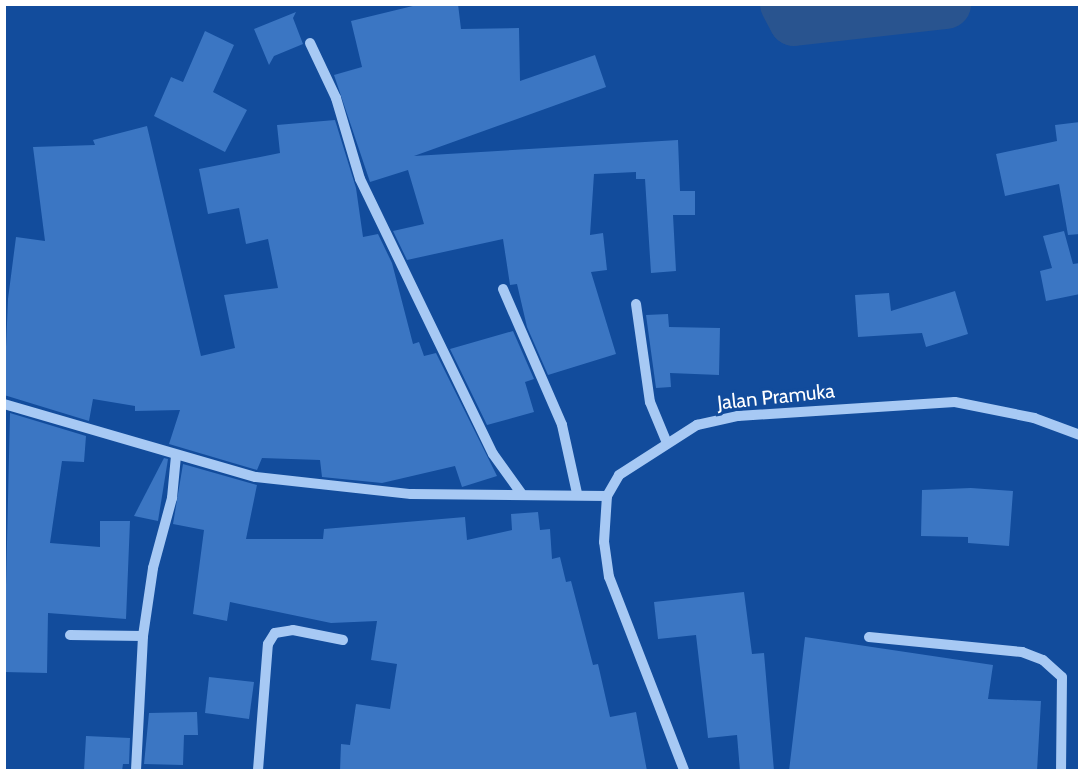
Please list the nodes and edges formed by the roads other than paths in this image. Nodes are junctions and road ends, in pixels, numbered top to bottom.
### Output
1 (310, 43) dead end
2 (503, 289) dead end
3 (636, 304) dead end
4 (4, 404) edge
5 (1080, 435) edge
6 (667, 443) junction
7 (176, 456) junction
8 (521, 493) junction
9 (577, 493) junction
10 (608, 496) junction
11 (70, 635) dead end
12 (143, 636) junction
13 (869, 637) dead end
14 (343, 640) dead end
15 (136, 771) edge
16 (258, 771) edge
17 (684, 771) edge
18 (1061, 771) edge

1 - 8 street
2 - 9 street
3 - 6 street
4 - 7 street
5 - 6 street, Jalan Pramuka
6 - 10 street, Jalan Pramuka
7 - 8 street
7 - 12 street
8 - 9 street
9 - 10 street
10 - 17 street, Jalan Pramuka
11 - 12 street
12 - 15 street
13 - 18 street
14 - 16 street

